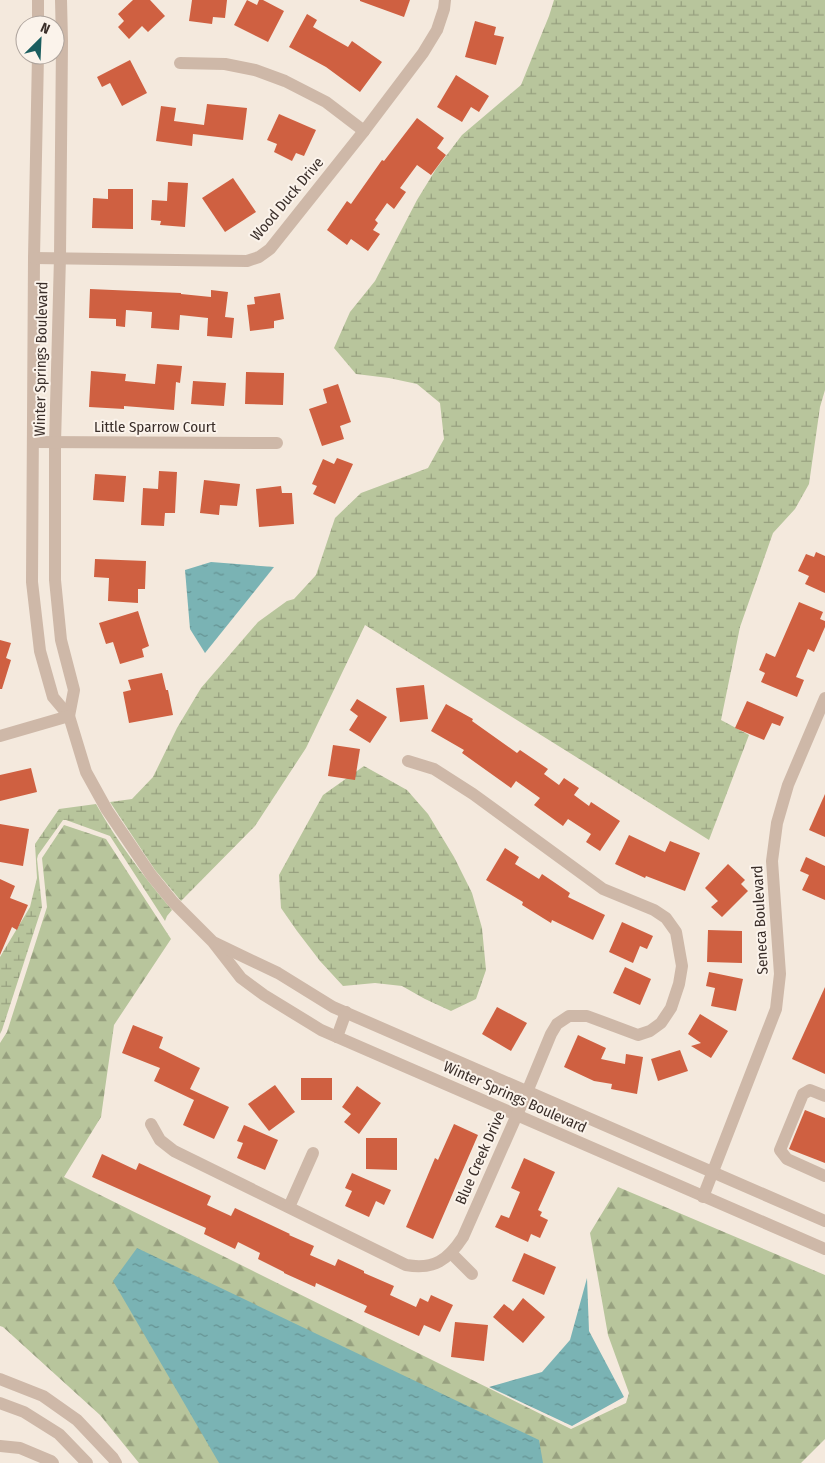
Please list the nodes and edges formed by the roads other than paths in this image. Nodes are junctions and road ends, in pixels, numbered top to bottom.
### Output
1 (38, 0) edge
2 (61, 0) edge
3 (445, 0) edge
4 (38, 15) edge
5 (180, 63) dead end
6 (38, 65) edge
7 (364, 131) junction
8 (60, 257) junction
9 (34, 258) junction
10 (32, 442) junction
11 (55, 443) junction
12 (277, 443) dead end
13 (825, 698) edge
14 (69, 716) junction
15 (0, 736) edge
16 (408, 761) dead end
17 (213, 942) junction
18 (346, 1012) junction
19 (337, 1037) junction
20 (527, 1092) junction
21 (825, 1096) edge
22 (516, 1116) junction
23 (151, 1124) dead end
24 (313, 1153) dead end
25 (712, 1172) junction
26 (825, 1176) edge
27 (703, 1197) junction
28 (289, 1207) junction
29 (825, 1220) edge
30 (825, 1250) edge
31 (451, 1253) junction
32 (472, 1274) dead end
33 (0, 1379) edge
34 (0, 1403) edge
35 (0, 1446) edge
36 (54, 1463) edge
37 (87, 1463) edge
38 (116, 1463) edge

1 - 4 street
2 - 8 street, Winter Springs Boulevard
3 - 7 street, Wood Duck Drive
5 - 7 street
6 - 9 street, Winter Springs Boulevard
7 - 8 street, Wood Duck Drive
8 - 9 street, Wood Duck Drive
8 - 11 street, Winter Springs Boulevard
9 - 10 street, Winter Springs Boulevard
10 - 11 street, Little Sparrow Court
10 - 14 street, Winter Springs Boulevard
11 - 12 street, Little Sparrow Court
11 - 14 street, Winter Springs Boulevard
13 - 25 street, Seneca Boulevard
14 - 15 street
14 - 17 street, Winter Springs Boulevard
16 - 20 street, Blue Creek Drive
17 - 18 street, Winter Springs Boulevard
17 - 19 street, Winter Springs Boulevard
18 - 19 street
18 - 20 street, Winter Springs Boulevard
19 - 22 street, Winter Springs Boulevard
20 - 22 street, Blue Creek Drive
20 - 25 street, Winter Springs Boulevard
21 - 26 street
22 - 27 street, Winter Springs Boulevard
22 - 31 street, Blue Creek Drive
23 - 28 street, Blue Creek Drive
24 - 28 street
25 - 27 street, Seneca Boulevard
25 - 29 street, Winter Springs Boulevard
27 - 30 street, Winter Springs Boulevard
28 - 31 street, Blue Creek Drive
31 - 32 street
33 - 38 street
34 - 37 street
35 - 36 street

